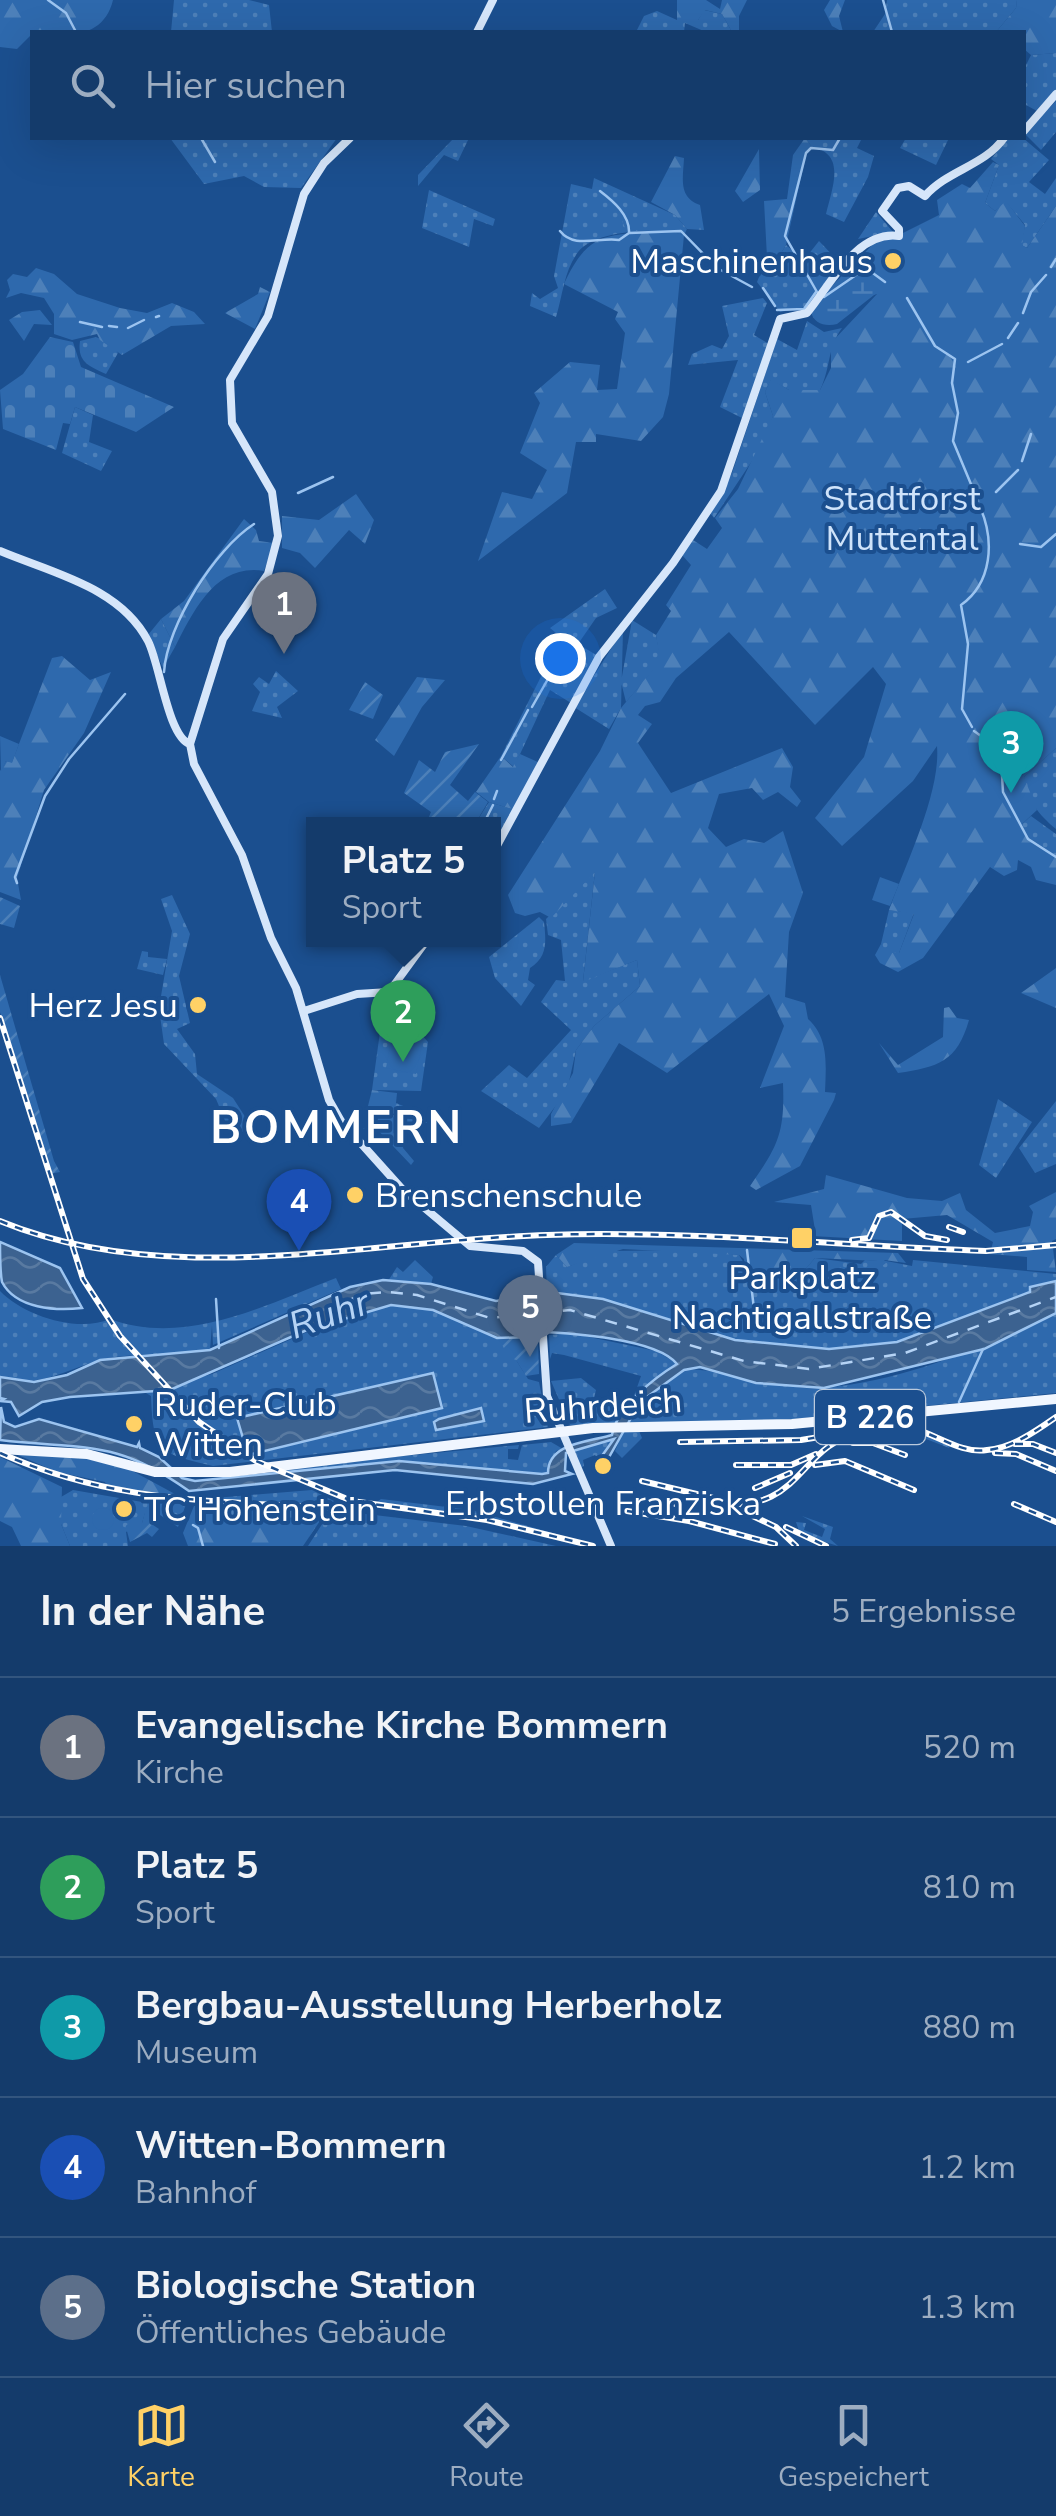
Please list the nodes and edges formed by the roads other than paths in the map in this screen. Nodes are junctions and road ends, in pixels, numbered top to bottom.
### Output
1 (493, 0) edge
2 (478, 30) edge
3 (1056, 94) edge
4 (1026, 129) edge
5 (348, 140) edge
6 (1002, 140) edge
7 (0, 551) edge
8 (190, 744) junction
9 (501, 839) edge
10 (422, 947) edge
11 (304, 1011) junction
12 (1056, 1399) edge
13 (555, 1417) junction
14 (578, 1430) junction
15 (544, 1436) junction
16 (566, 1445) junction
17 (0, 1449) edge
18 (611, 1546) edge

1 - 2 main road
3 - 4 main road
5 - 8 main road
6 - 9 main road
7 - 8 main road
8 - 11 main road
10 - 11 main road
11 - 13 main road
12 - 14 main road, Ruhrdeich / B 226
13 - 14 main road
13 - 15 main road
13 - 16 main road
14 - 16 main road, Ruhrdeich / B 226
15 - 16 main road, Ruhrdeich / B 226
15 - 17 main road, Ruhrdeich / B 226
16 - 18 main road

